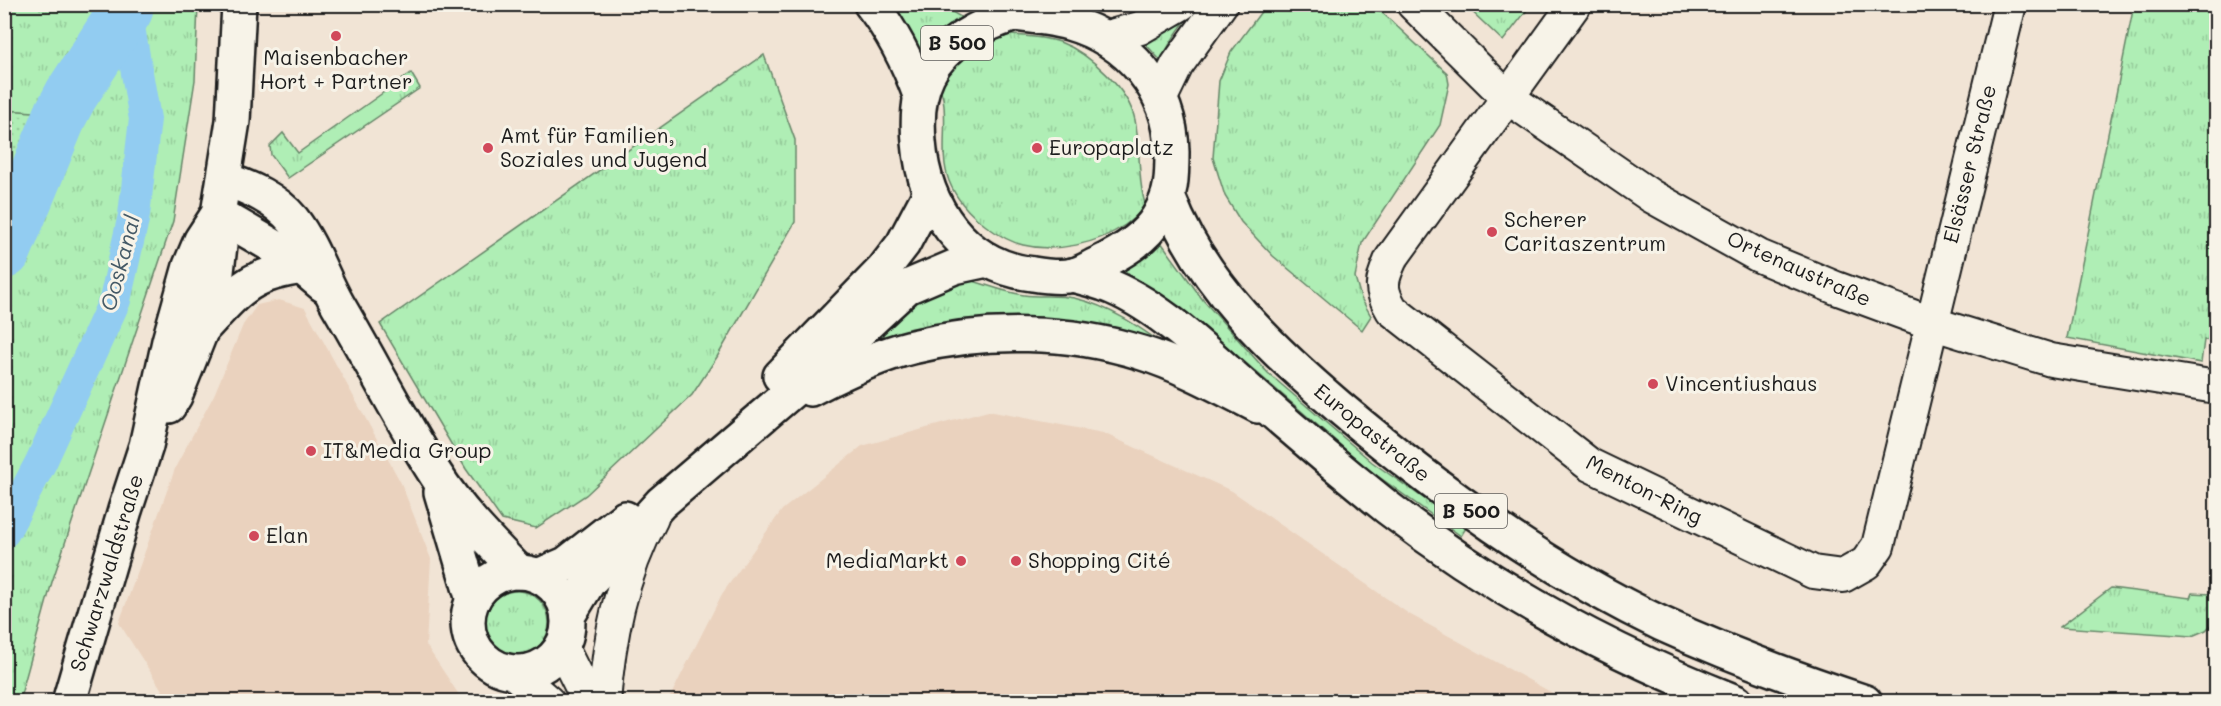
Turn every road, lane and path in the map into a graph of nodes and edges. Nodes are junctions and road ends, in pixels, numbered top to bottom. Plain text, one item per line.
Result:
1 (239, 4) edge
2 (871, 4) edge
3 (981, 4) edge
4 (1181, 4) edge
5 (1221, 4) edge
6 (1413, 4) edge
7 (1575, 4) edge
8 (2010, 4) edge
9 (1015, 14) junction
10 (1104, 38) junction
11 (921, 95) junction
12 (1507, 97) junction
13 (1161, 98) junction
14 (224, 179) junction
15 (930, 193) junction
16 (1169, 199) junction
17 (218, 214) junction
18 (987, 260) junction
19 (304, 267) junction
20 (1073, 275) junction
21 (336, 299) junction
22 (1931, 323) junction
23 (201, 331) junction
24 (2217, 387) edge
25 (769, 410) junction
26 (1279, 417) junction
27 (146, 446) junction
28 (437, 476) junction
29 (661, 503) junction
30 (529, 574) junction
31 (473, 600) junction
32 (568, 616) junction
33 (562, 648) junction
34 (514, 673) junction
35 (69, 702) edge
36 (548, 702) edge
37 (589, 702) edge
38 (604, 702) edge
39 (1736, 702) edge
40 (1865, 702) edge

1 - 14 main road, Schwarzwaldstraße
2 - 11 main road, B 500
3 - 9 main road, B 500
4 - 10 street
5 - 13 street
6 - 12 street, Ortenaustraße
7 - 12 street, Menton-Ring
8 - 22 street, Elsässer Straße
9 - 10 main road, B 500
9 - 11 main road, B 500
10 - 13 main road, B 500
11 - 15 main road, B 500
12 - 22 street, Ortenaustraße
12 - 22 street, Menton-Ring
13 - 16 main road, B 500
14 - 17 main road, Schwarzwaldstraße
14 - 21 main road
15 - 18 main road, B 500
15 - 30 main road
16 - 20 main road, B 500
16 - 40 main road, Europastraße / B 500
17 - 19 main road
17 - 23 main road, Schwarzwaldstraße
17 - 27 main road, Schwarzwaldstraße
18 - 20 main road, B 500
18 - 25 main road
19 - 21 main road
19 - 23 main road
20 - 26 main road, B 500
21 - 28 main road
22 - 24 street, Ortenaustraße
23 - 27 main road, Schwarzwaldstraße
25 - 26 main road
25 - 29 main road
26 - 39 main road, B 500
27 - 35 main road, Schwarzwaldstraße
28 - 30 main road
28 - 31 main road
29 - 32 main road
29 - 38 street
30 - 31 main road
30 - 32 main road
31 - 34 main road
32 - 33 main road
33 - 34 main road
33 - 37 street
34 - 36 street

